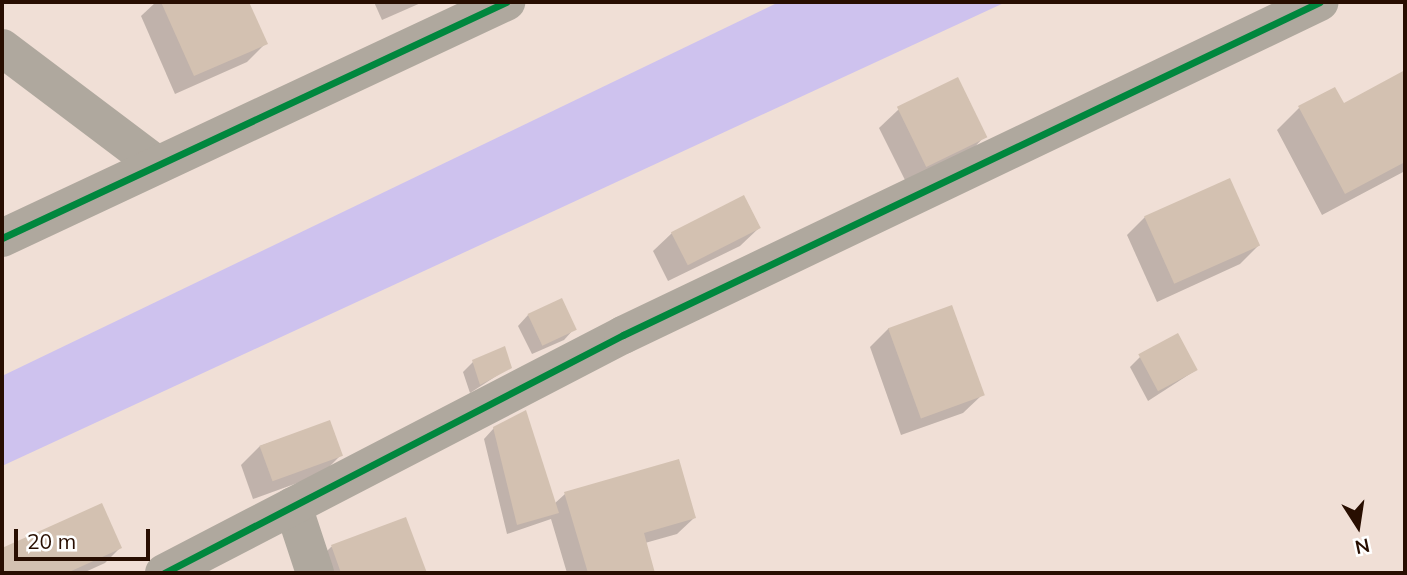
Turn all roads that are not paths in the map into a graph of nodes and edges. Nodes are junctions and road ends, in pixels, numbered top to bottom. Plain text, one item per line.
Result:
1 (506, 2) edge
2 (1320, 2) edge
3 (2, 48) edge
4 (157, 165) junction
5 (2, 238) edge
6 (293, 506) junction
7 (164, 573) edge
8 (315, 573) edge

1 - 4 street
2 - 6 street
3 - 4 street
4 - 5 street
6 - 7 street
6 - 8 street

